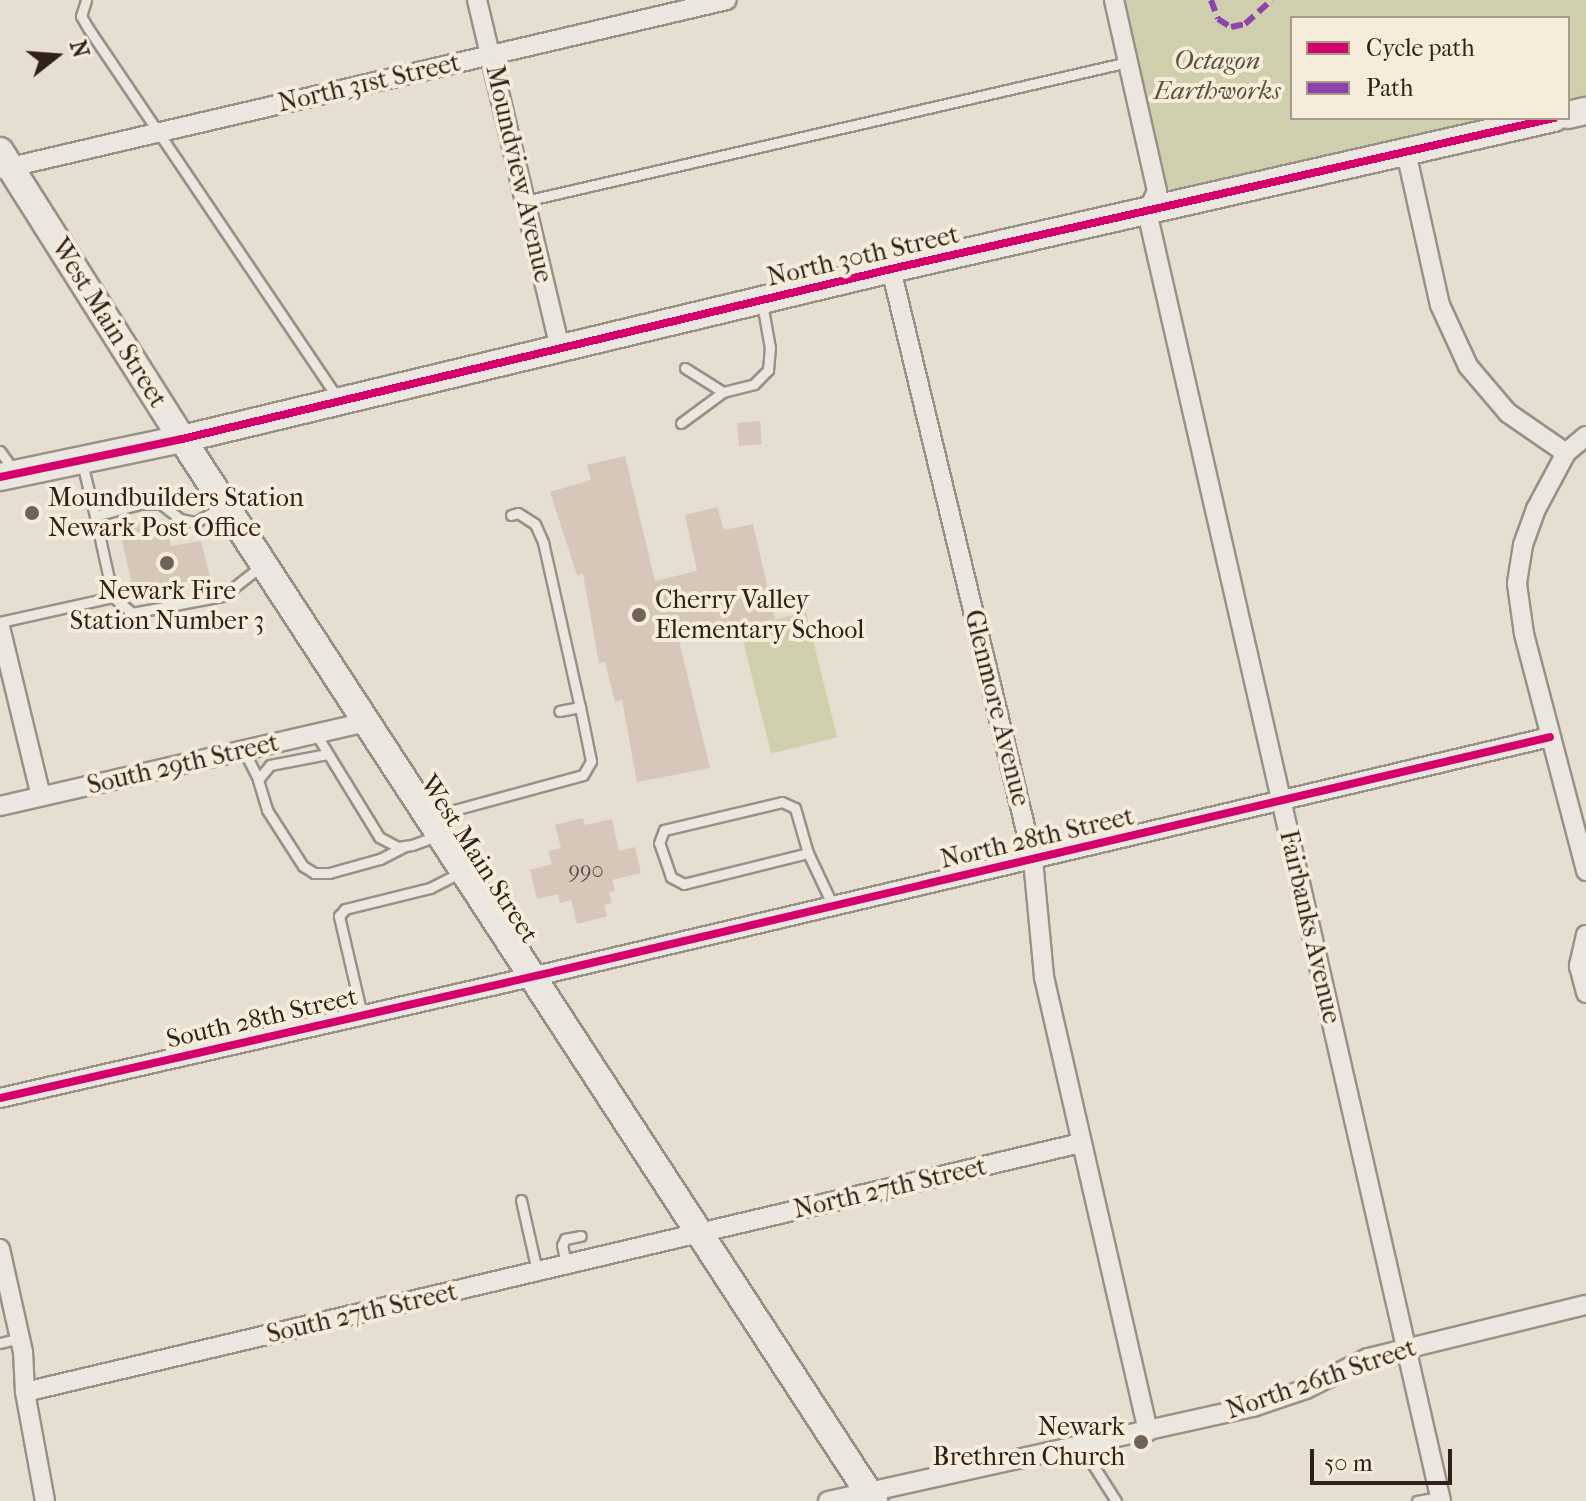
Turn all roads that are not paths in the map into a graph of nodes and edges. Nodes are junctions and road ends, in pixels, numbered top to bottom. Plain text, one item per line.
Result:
1 (86, 0) edge
2 (477, 0) edge
3 (727, 0) edge
4 (1114, 0) edge
5 (490, 55) junction
6 (1128, 62) junction
7 (1545, 120) edge
8 (157, 132) junction
9 (1406, 152) junction
10 (4, 162) edge
11 (525, 201) junction
12 (1147, 212) junction
13 (891, 269) junction
14 (761, 300) junction
15 (560, 348) junction
16 (685, 368) dead end
17 (723, 392) junction
18 (339, 401) junction
19 (681, 423) dead end
20 (1586, 436) edge
21 (182, 439) junction
22 (0, 451) edge
23 (1566, 453) junction
24 (81, 460) junction
25 (8, 475) edge
26 (225, 505) junction
27 (511, 515) dead end
28 (95, 516) junction
29 (264, 564) junction
30 (113, 597) junction
31 (0, 625) edge
32 (6, 682) edge
33 (580, 707) junction
34 (559, 711) dead end
35 (367, 722) junction
36 (316, 734) junction
37 (1550, 737) junction
38 (244, 751) junction
39 (327, 754) junction
40 (258, 778) junction
41 (41, 796) junction
42 (1281, 799) junction
43 (0, 806) edge
44 (434, 826) junction
45 (406, 846) junction
46 (808, 853) junction
47 (1033, 860) junction
48 (464, 871) junction
49 (1586, 871) edge
50 (833, 906) junction
51 (1586, 935) edge
52 (532, 977) junction
53 (1586, 993) edge
54 (362, 1015) junction
55 (0, 1098) edge
56 (1081, 1143) junction
57 (521, 1200) dead end
58 (699, 1233) junction
59 (581, 1236) dead end
60 (0, 1249) edge
61 (566, 1265) junction
62 (537, 1272) junction
63 (5, 1297) edge
64 (1586, 1305) edge
65 (20, 1338) junction
66 (0, 1343) edge
67 (1407, 1347) junction
68 (25, 1392) junction
69 (1148, 1431) junction
70 (1081, 1446) junction
71 (871, 1496) edge
72 (1440, 1499) edge
73 (45, 1501) edge
74 (828, 1501) edge
75 (1116, 1501) edge
76 (1417, 1501) edge

1 - 8 lane
2 - 5 street, Moundview Avenue
3 - 5 street, North 31st Street
4 - 6 street
5 - 8 street, North 31st Street
5 - 11 street, Moundview Avenue
6 - 11 lane
6 - 12 street
7 - 9 street, North 30th Street
8 - 10 street, North 31st Street
8 - 18 lane
9 - 12 street, North 30th Street
9 - 23 street
10 - 21 street, West Main Street
11 - 15 street, Moundview Avenue
12 - 13 street, North 30th Street
12 - 42 street, Fairbanks Avenue
13 - 14 street, North 30th Street
13 - 47 street, Glenmore Avenue
14 - 15 street, North 30th Street
14 - 17 lane
15 - 18 street, North 30th Street
16 - 17 lane
17 - 19 lane
18 - 21 street, North 30th Street
20 - 23 street
21 - 24 street, North 30th Street
21 - 26 street, West Main Street
22 - 25 lane
23 - 37 street
24 - 25 street, North 30th Street
24 - 28 lane
26 - 28 lane
26 - 29 street, West Main Street
27 - 33 lane
28 - 30 lane
29 - 30 lane
29 - 35 street, West Main Street
30 - 31 lane
31 - 32 street
32 - 41 street
33 - 34 lane
33 - 44 lane
35 - 36 street, South 29th Street
35 - 44 street, West Main Street
36 - 38 street, South 29th Street
36 - 39 lane
37 - 42 street, North 28th Street
37 - 49 street
38 - 40 lane
38 - 41 street, South 29th Street
39 - 40 lane
39 - 45 lane
40 - 45 lane
41 - 43 street, South 29th Street
42 - 47 street, North 28th Street
42 - 67 street, Fairbanks Avenue
44 - 45 lane
44 - 48 street, West Main Street
46 - 46 lane
46 - 50 lane
47 - 50 street, North 28th Street
47 - 56 street, Glenmore Avenue
48 - 52 street, West Main Street
48 - 54 lane
50 - 52 street, North 28th Street
51 - 53 street
52 - 54 street, South 28th Street
52 - 58 street, West Main Street
54 - 55 street, South 28th Street
56 - 58 street, North 27th Street
56 - 69 street, Glenmore Avenue
57 - 62 lane
58 - 61 street, South 27th Street
58 - 71 street, West Main Street
59 - 61 lane
60 - 63 street
61 - 62 street, South 27th Street
62 - 68 street, South 27th Street
63 - 65 street
64 - 67 street, North 26th Street
65 - 66 lane
65 - 68 street
67 - 69 street, North 26th Street
67 - 72 street, Fairbanks Avenue
68 - 73 street
69 - 70 street, North 26th Street
70 - 71 street, North 26th Street
70 - 75 lane
71 - 74 street, North 26th Street
72 - 76 lane

